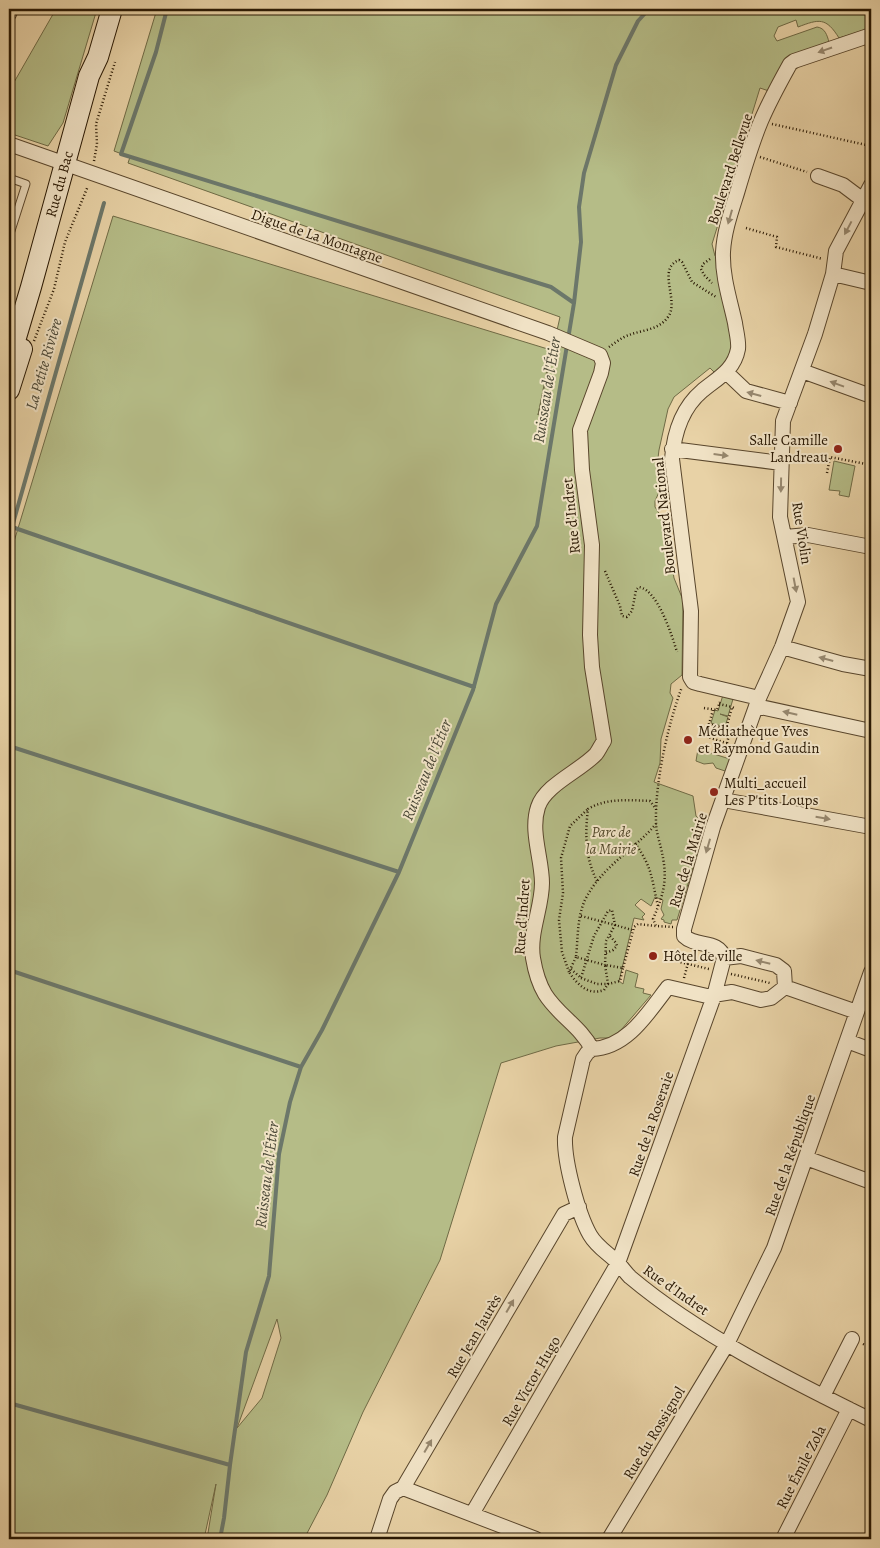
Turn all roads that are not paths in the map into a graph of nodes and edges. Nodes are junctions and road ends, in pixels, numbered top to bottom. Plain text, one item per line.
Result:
1 (11, 9) edge
2 (112, 9) edge
3 (9, 14) edge
4 (871, 35) edge
5 (9, 144) edge
6 (78, 169) junction
7 (818, 176) road end
8 (9, 178) edge
9 (871, 185) edge
10 (863, 200) junction
11 (9, 237) edge
12 (834, 268) junction
13 (871, 283) edge
14 (600, 355) joint
15 (9, 361) edge
16 (802, 371) junction
17 (726, 372) junction
18 (12, 396) edge
19 (871, 396) edge
20 (790, 402) junction
21 (672, 450) junction
22 (781, 463) junction
23 (785, 537) junction
24 (871, 547) edge
25 (782, 647) junction
26 (871, 669) edge
27 (757, 702) junction
28 (871, 731) edge
29 (723, 800) junction
30 (871, 827) edge
31 (724, 958) junction
32 (871, 972) edge
33 (785, 987) junction
34 (714, 996) junction
35 (857, 1012) junction
36 (847, 1041) junction
37 (592, 1049) junction
38 (871, 1050) edge
39 (806, 1158) junction
40 (871, 1182) edge
41 (579, 1207) junction
42 (618, 1264) junction
43 (852, 1339) dead end
44 (726, 1344) junction
45 (823, 1396) junction
46 (849, 1409) junction
47 (871, 1420) edge
48 (403, 1488) junction
49 (472, 1514) junction
50 (377, 1539) edge
51 (536, 1539) edge
52 (609, 1539) edge
53 (783, 1539) edge

1 - 3 street
2 - 6 main road
4 -> 17 street, Boulevard Bellevue
5 - 6 street, Digue de La Montagne
6 - 14 street, Digue de La Montagne
6 - 15 main road, Rue du Bac
6 - 18 main road, Rue du Bac
7 - 10 street
8 - 11 lane
9 - 10 street, Rue Violin
10 -> 12 street, Rue Violin
12 - 13 street
12 - 16 street, Rue Violin
14 - 37 street, Rue d'Indret
19 -> 16 street
16 - 20 street, Rue Violin
20 -> 17 street
17 - 21 street, Boulevard National
20 - 22 street, Rue Violin
21 -> 22 street
21 - 27 street, Boulevard National
22 -> 23 street, Rue Violin
23 - 24 street
23 -> 25 street, Rue Violin
26 -> 25 street
25 - 27 street, Rue Violin
28 -> 27 street
27 - 29 street, Rue Violin
29 -> 30 street
29 -> 31 street, Rue de la Mairie
33 -> 31 street
31 - 34 street, Rue de la Roseraie
32 - 35 street, Rue de la République
33 - 34 street
33 - 35 street
34 - 37 street
34 - 42 street, Rue de la Roseraie
35 - 36 street, Rue de la République
36 - 38 street
36 - 39 street, Rue de la République
37 - 41 street, Rue d'Indret
39 - 40 street
39 - 44 street, Rue de la République
41 - 42 street, Rue d'Indret
48 -> 41 street, Rue Jean Jaurès
42 - 44 street, Rue d'Indret
42 - 49 street, Rue Victor Hugo
43 - 45 street
44 - 45 street, Rue d'Indret
44 - 52 street, Rue du Rossignol
45 - 46 street, Rue d'Indret
46 - 47 street, Rue d'Indret
46 - 53 street, Rue Émile Zola
48 - 49 street
48 - 50 street, Rue Jean Jaurès
49 - 51 street

